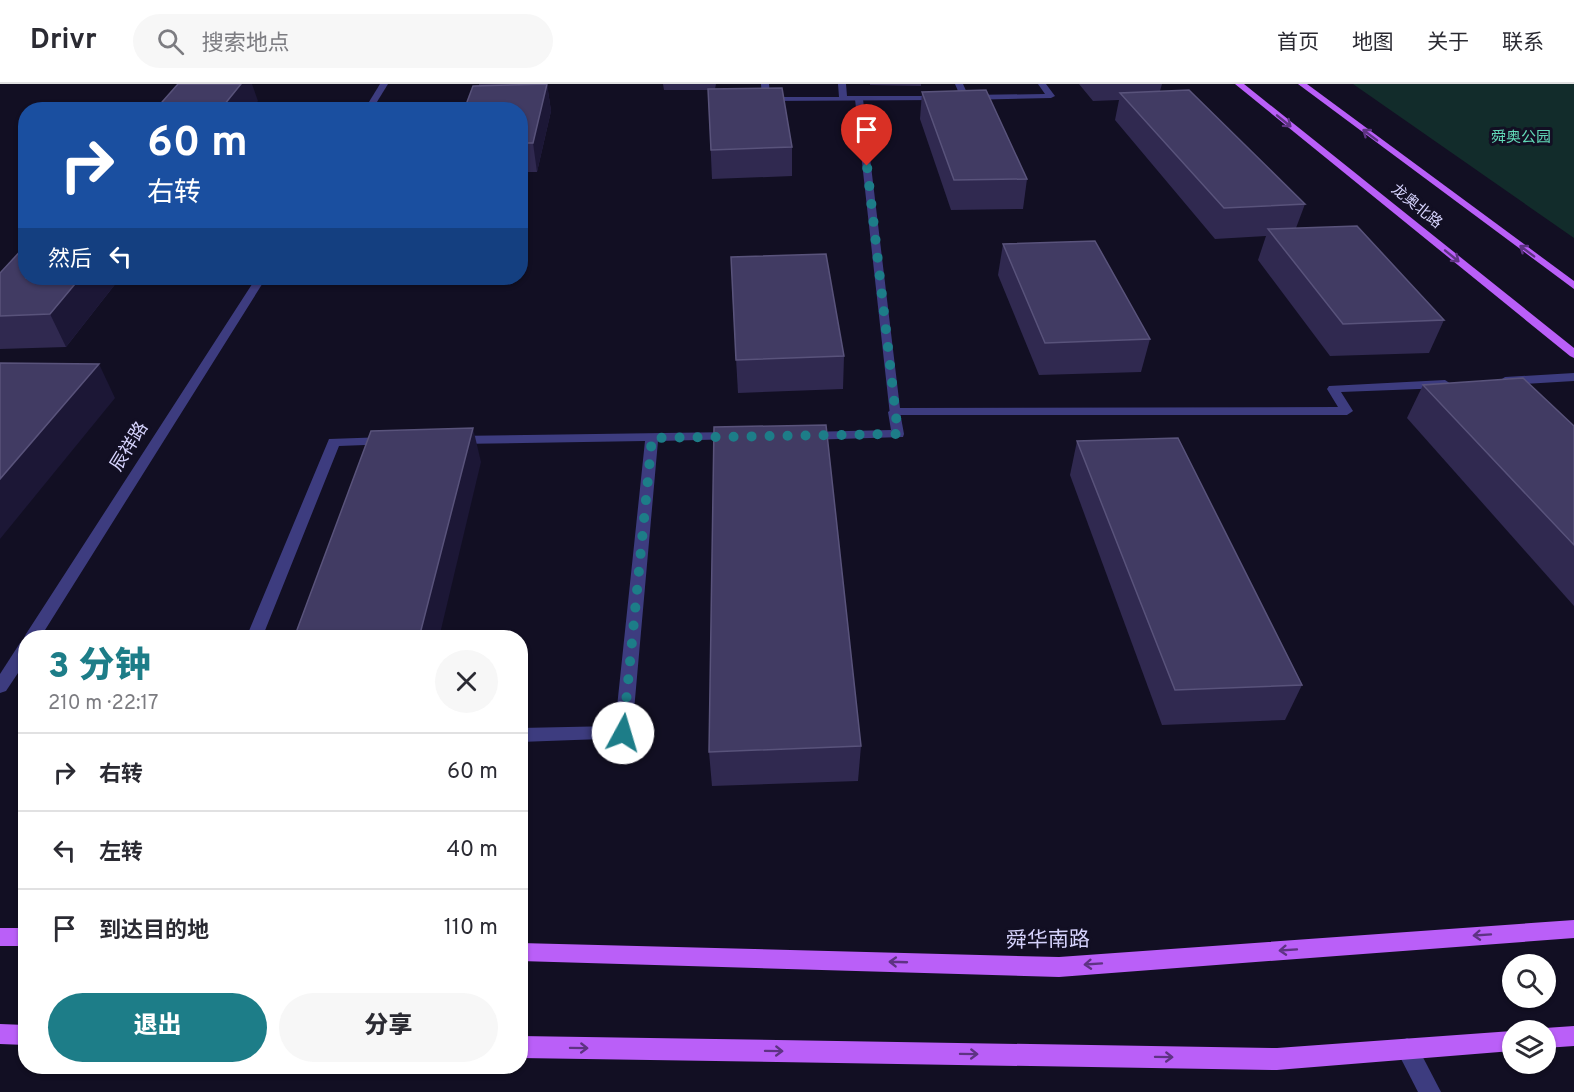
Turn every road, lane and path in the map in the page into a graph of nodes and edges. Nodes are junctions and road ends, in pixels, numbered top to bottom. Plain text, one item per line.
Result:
1 (384, 84) edge
2 (765, 84) edge
3 (842, 84) edge
4 (959, 84) edge
5 (1042, 84) edge
6 (1239, 84) edge
7 (1302, 84) edge
8 (965, 98) junction
9 (843, 99) junction
10 (860, 99) junction
11 (373, 102) edge
12 (257, 285) edge
13 (1574, 286) edge
14 (1574, 354) edge
15 (1574, 377) edge
16 (1494, 381) edge
17 (1459, 383) edge
18 (894, 412) junction
19 (746, 436) edge
20 (792, 436) edge
21 (652, 438) junction
22 (440, 440) edge
23 (405, 441) edge
24 (37, 630) edge
25 (257, 630) edge
26 (18, 659) edge
27 (0, 687) edge
28 (528, 735) edge
29 (1574, 929) edge
30 (0, 936) edge
31 (18, 937) edge
32 (528, 951) edge
33 (0, 1034) edge
34 (18, 1035) edge
35 (1574, 1036) edge
36 (1556, 1037) edge
37 (1502, 1042) edge
38 (528, 1047) edge
39 (1407, 1049) junction
40 (1430, 1092) edge

1 - 11 street
2 - 9 street
3 - 9 street
4 - 8 street
5 - 8 street
6 -> 14 main road, 龙奥北路
13 -> 7 main road, 龙奥北路
8 - 10 street
9 - 10 street
10 - 18 street
12 - 24 street, 辰祥路
15 - 16 street
17 - 18 street
18 - 20 street
19 - 21 street
21 - 22 street
21 - 28 street
23 - 25 street
26 - 27 street
29 -> 32 main road, 舜华南路
30 - 31 main road
33 - 34 main road
35 - 36 main road
37 - 39 main road
38 -> 39 main road
39 - 40 street

